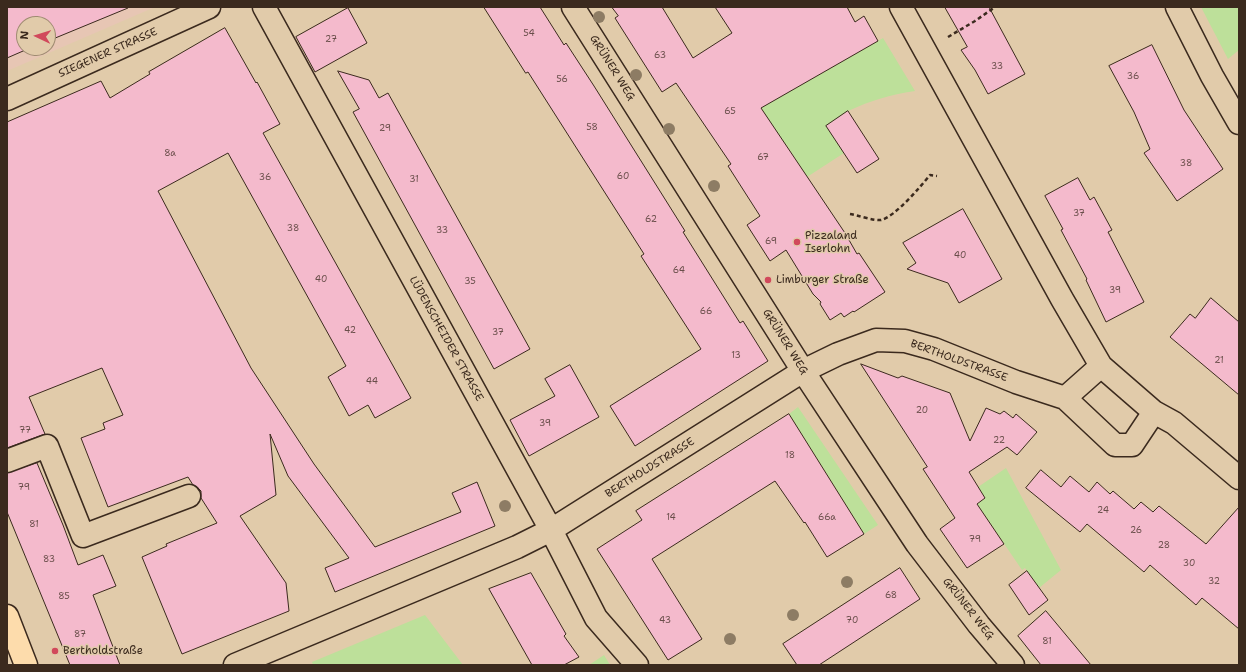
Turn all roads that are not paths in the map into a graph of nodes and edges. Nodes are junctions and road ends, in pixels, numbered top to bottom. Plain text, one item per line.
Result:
1 (209, 7) edge
2 (264, 7) edge
3 (573, 7) edge
4 (901, 7) edge
5 (1177, 7) edge
6 (7, 98) edge
7 (1239, 123) edge
8 (1101, 366) junction
9 (803, 371) junction
10 (1065, 398) junction
11 (1154, 412) junction
12 (7, 461) edge
13 (1239, 478) edge
14 (189, 496) dead end
15 (551, 530) junction
16 (7, 616) edge
17 (26, 665) edge
18 (235, 665) edge
19 (637, 665) edge
20 (1013, 665) edge

1 - 6 street, SIEGENER STRASSE
2 - 15 street, LÜDENSCHEIDER STRASSE
3 - 9 street, GRÜNER WEG
4 - 8 street
5 - 7 street
8 - 10 street
8 - 11 street
9 - 10 street, BERTHOLDSTRASSE
9 - 15 street, BERTHOLDSTRASSE
9 - 20 street, GRÜNER WEG
10 - 11 street, BERTHOLDSTRASSE
11 - 13 street
12 - 14 street
15 - 18 street, BERTHOLDSTRASSE
15 - 19 street, LÜDENSCHEIDER STRASSE
16 - 17 main road

